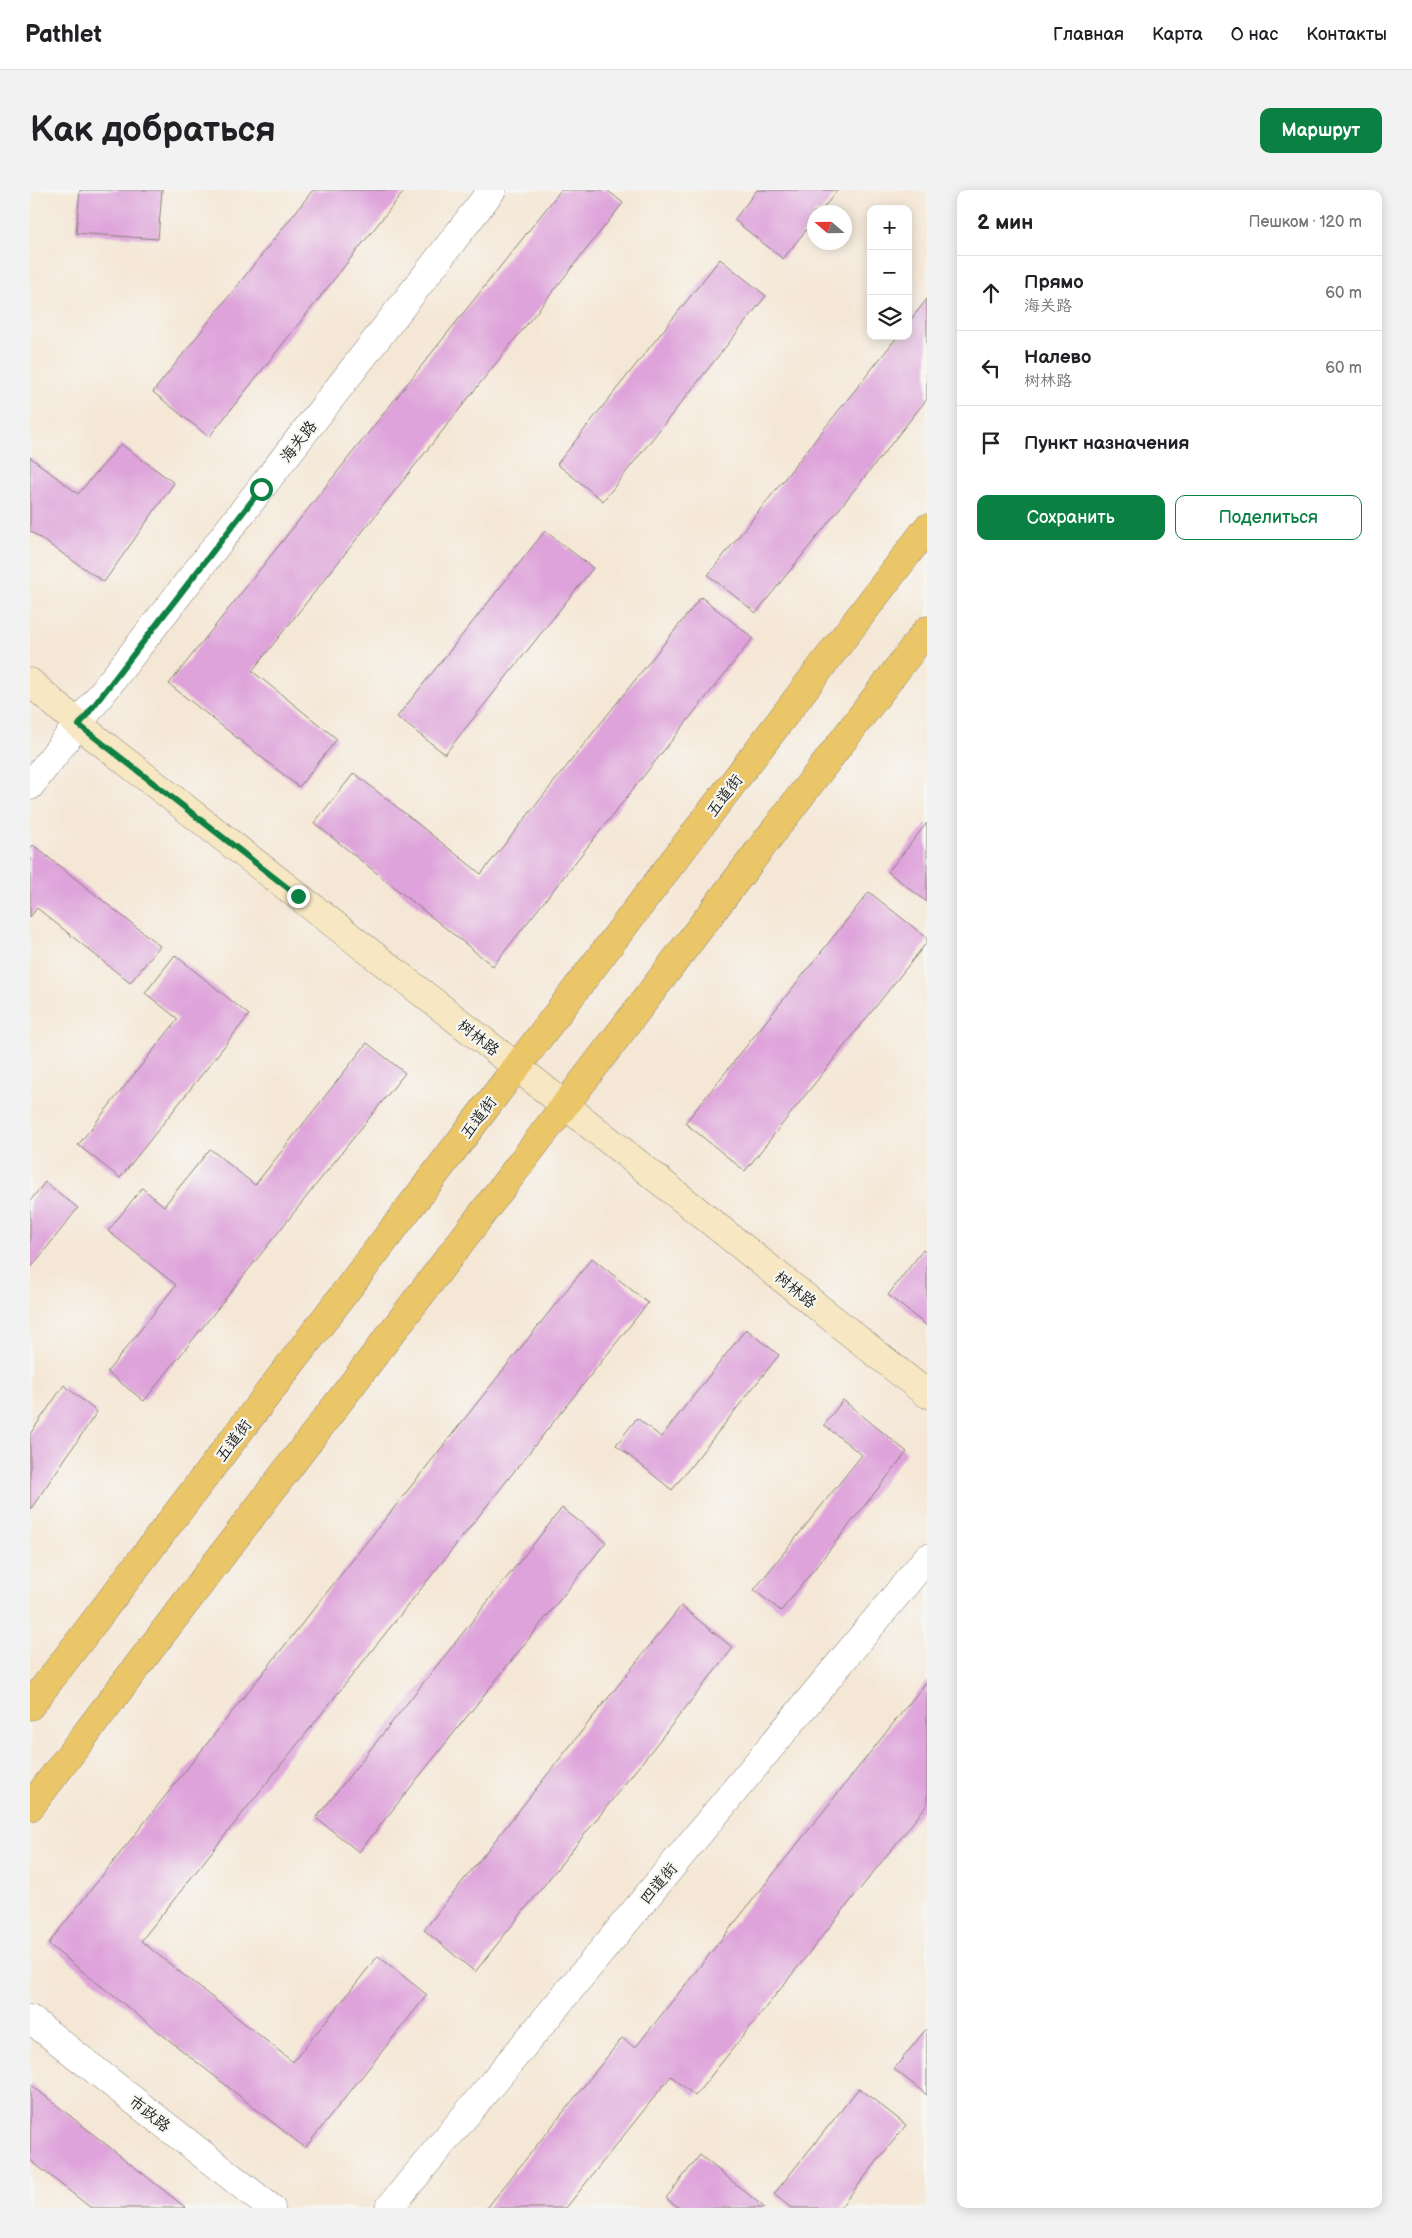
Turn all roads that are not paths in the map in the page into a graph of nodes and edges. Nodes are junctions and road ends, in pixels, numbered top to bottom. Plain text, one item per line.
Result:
1 (492, 190) edge
2 (927, 528) edge
3 (927, 630) edge
4 (30, 682) edge
5 (79, 725) junction
6 (30, 786) edge
7 (517, 1067) junction
8 (566, 1105) junction
9 (927, 1394) edge
10 (927, 1558) edge
11 (30, 1706) edge
12 (30, 1807) edge
13 (30, 2019) edge
14 (271, 2208) edge
15 (389, 2208) edge

1 - 5 street, 海关路
2 - 7 highway, 五道街
3 - 8 highway
4 - 5 main road, 树林路
5 - 6 street, 海关路
5 - 7 main road, 树林路
7 - 8 main road, 树林路
7 - 11 highway, 五道街
8 - 9 main road, 树林路
8 - 12 highway
10 - 15 street, 四道街
13 - 14 street, 市政路

